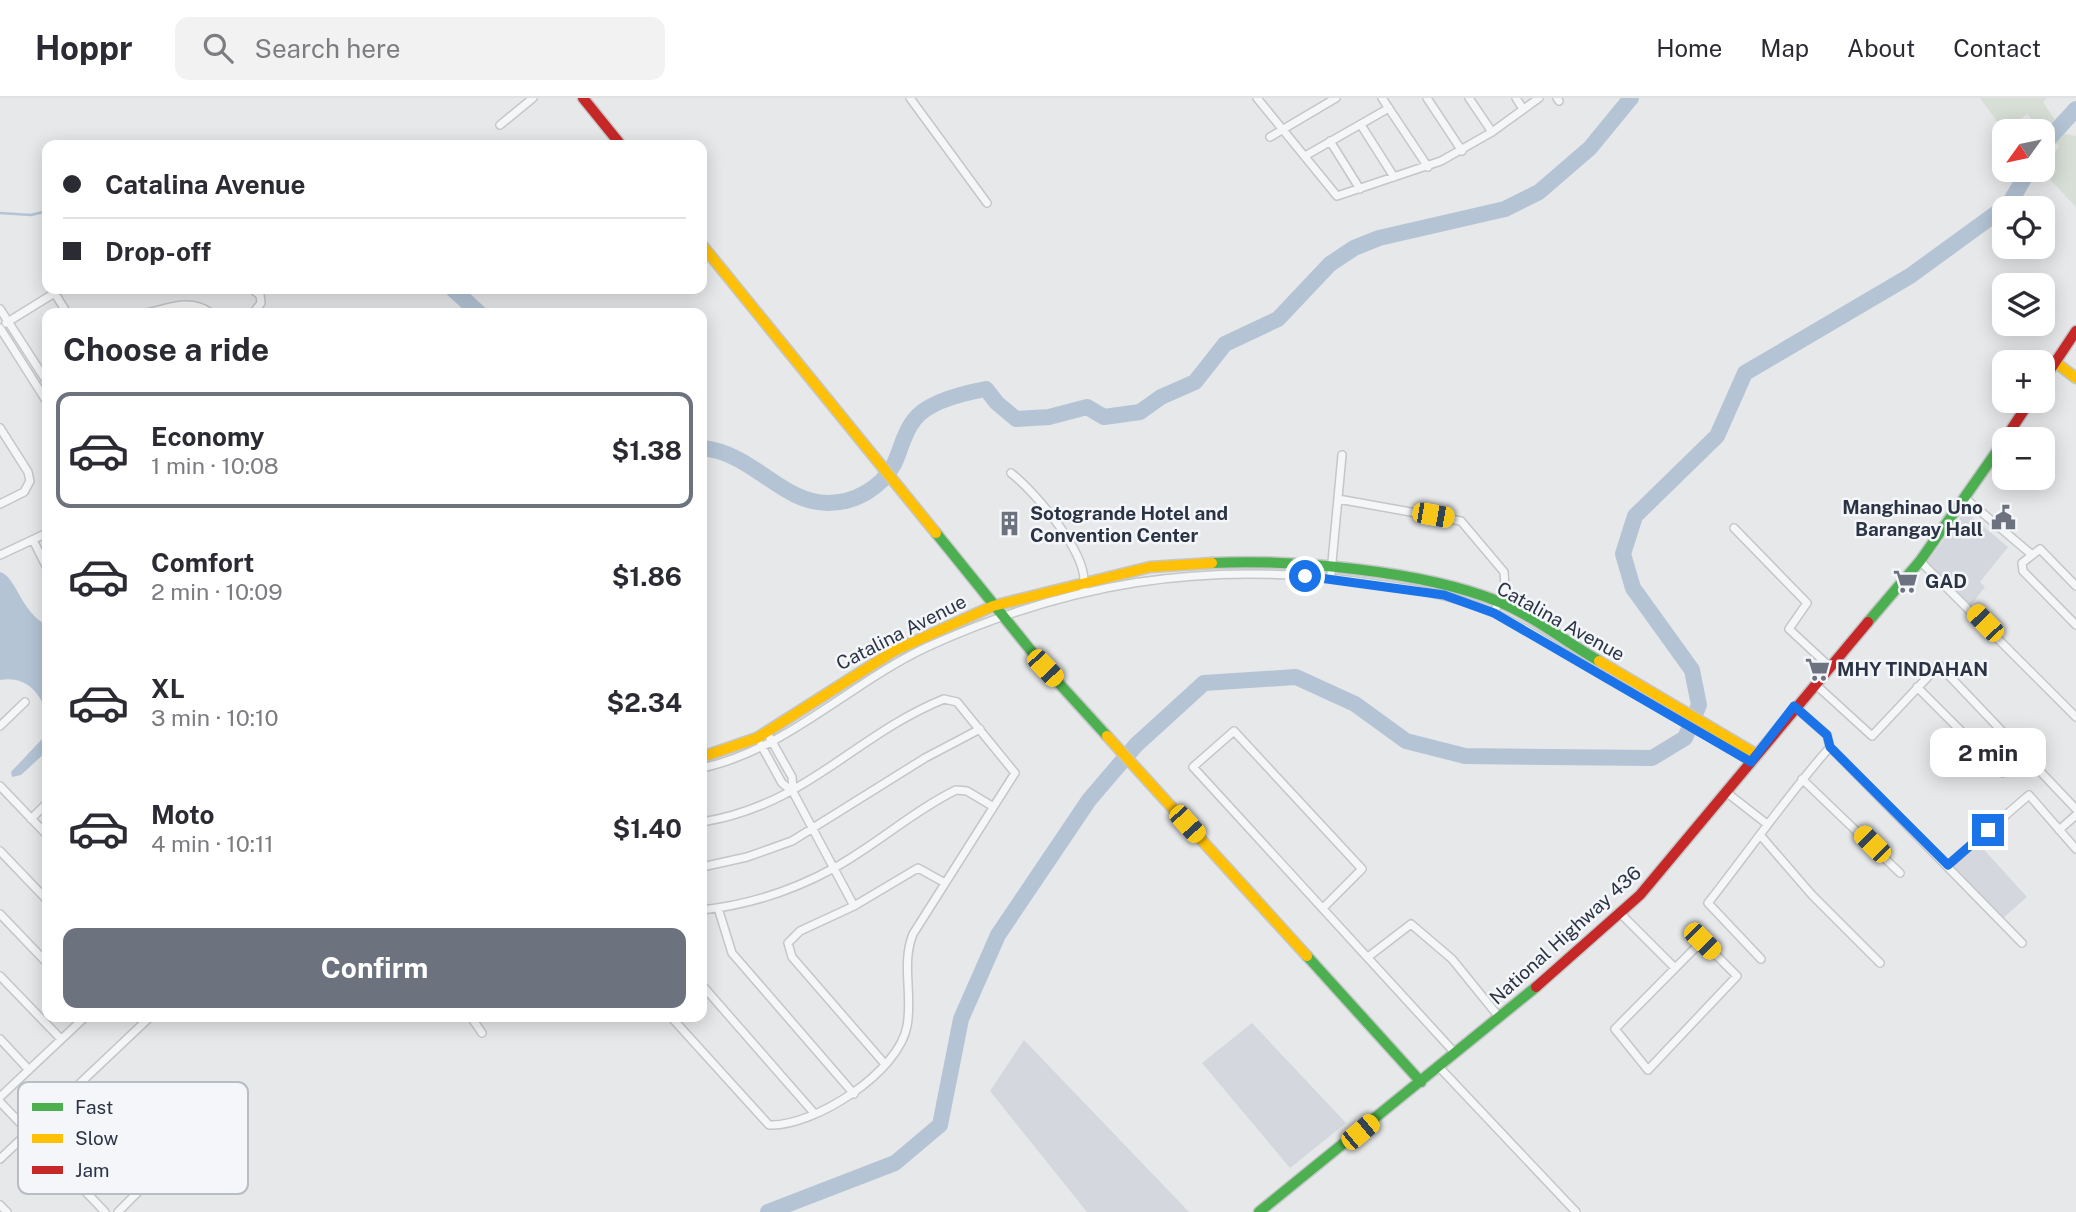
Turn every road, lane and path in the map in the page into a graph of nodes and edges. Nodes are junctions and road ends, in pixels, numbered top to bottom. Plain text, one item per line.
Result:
1 (533, 98) edge
2 (583, 98) edge
3 (910, 98) edge
4 (1336, 98) edge
5 (1382, 98) edge
6 (1427, 98) edge
7 (1469, 98) edge
8 (1516, 98) edge
9 (1539, 98) edge
10 (1258, 99) edge
11 (1388, 108) junction
12 (1523, 109) junction
13 (500, 125) dead end
14 (1361, 125) junction
15 (1282, 130) junction
16 (1492, 132) junction
17 (1270, 137) dead end
18 (617, 140) edge
19 (1330, 141) junction
20 (1462, 151) junction
21 (1305, 156) junction
22 (1428, 167) junction
23 (1394, 177) junction
24 (1360, 189) junction
25 (987, 203) dead end
26 (707, 252) edge
27 (53, 294) edge
28 (167, 308) edge
29 (201, 308) edge
30 (0, 309) edge
31 (8, 321) junction
32 (0, 328) edge
33 (2076, 331) edge
34 (2055, 362) joint
35 (42, 374) edge
36 (2076, 378) edge
37 (42, 394) edge
38 (0, 428) edge
39 (1342, 455) dead end
40 (1992, 459) edge
41 (1011, 473) dead end
42 (1338, 499) junction
43 (1966, 499) junction
44 (0, 505) edge
45 (1734, 528) dead end
46 (42, 536) edge
47 (34, 542) junction
48 (2031, 554) junction
49 (0, 555) edge
50 (42, 558) edge
51 (1920, 561) junction
52 (1331, 572) junction
53 (2076, 586) edge
54 (1083, 587) junction
55 (993, 606) junction
56 (1496, 608) junction
57 (1001, 616) junction
58 (2076, 625) edge
59 (1830, 667) junction
60 (1815, 684) junction
61 (1917, 687) junction
62 (25, 702) dead end
63 (1794, 706) junction
64 (2076, 717) edge
65 (0, 726) edge
66 (980, 729) junction
67 (769, 736) junction
68 (759, 743) junction
69 (1830, 747) junction
70 (707, 756) edge
71 (1753, 758) junction
72 (707, 766) edge
73 (2003, 773) dead end
74 (1802, 779) junction
75 (0, 786) edge
76 (793, 792) junction
77 (1726, 792) junction
78 (992, 806) junction
79 (42, 808) edge
80 (2076, 809) edge
81 (2076, 815) edge
82 (31, 818) junction
83 (707, 821) edge
84 (1767, 824) junction
85 (42, 830) edge
86 (813, 830) junction
87 (2059, 830) junction
88 (1761, 836) junction
89 (2076, 849) edge
90 (0, 851) edge
91 (1948, 865) junction
92 (707, 866) edge
93 (834, 868) junction
94 (1900, 873) dead end
95 (945, 883) junction
96 (42, 895) edge
97 (854, 906) junction
98 (718, 908) junction
99 (1323, 908) junction
100 (707, 909) edge
101 (0, 914) edge
102 (1621, 914) junction
103 (2022, 943) dead end
104 (1368, 957) junction
105 (42, 958) edge
106 (1761, 959) dead end
107 (1880, 963) dead end
108 (1675, 968) junction
109 (0, 975) edge
110 (707, 991) edge
111 (1499, 1017) junction
112 (42, 1019) edge
113 (45, 1022) edge
114 (80, 1022) edge
115 (145, 1022) edge
116 (475, 1022) edge
117 (676, 1022) edge
118 (482, 1032) dead end
119 (0, 1039) edge
120 (61, 1039) junction
121 (1455, 1053) junction
122 (884, 1063) junction
123 (1439, 1067) junction
124 (29, 1070) junction
125 (82, 1082) edge
126 (1421, 1082) junction
127 (854, 1094) junction
128 (0, 1099) edge
129 (814, 1114) junction
130 (18, 1119) edge
131 (18, 1142) edge
132 (0, 1159) edge
133 (88, 1194) edge
134 (136, 1194) edge
135 (0, 1205) edge
136 (7, 1212) edge
137 (105, 1212) edge
138 (118, 1212) edge
139 (1259, 1212) edge
140 (1576, 1212) edge

1 - 13 street
2 - 18 main road
3 - 25 street
4 - 15 street
5 - 11 street
6 - 20 street
7 - 16 street
8 - 12 street
9 - 12 street
10 - 15 street
11 - 14 street
11 - 22 street
12 - 16 street
14 - 19 street
14 - 23 street
15 - 17 street
15 - 21 street
16 - 20 street
19 - 21 street
19 - 24 street
20 - 22 street
21 - 24 street
22 - 23 street
23 - 24 street
26 - 55 main road
27 - 31 street
28 - 29 street
30 - 31 street
31 - 32 street
31 - 35 street
32 - 37 street
33 - 34 main road
34 - 36 main road
38 - 44 street
39 - 42 street
40 - 43 main road, National Highway 436
41 - 54 street
42 - 52 street
42 - 56 street
43 - 48 street
43 - 51 main road, National Highway 436
45 - 59 street
46 - 47 street
47 - 49 street
47 - 50 street
48 - 53 street
48 - 58 street
51 - 59 main road, National Highway 436
51 - 64 street
52 - 54 main road, Catalina Avenue
52 - 56 main road, Catalina Avenue
54 - 55 main road, Catalina Avenue
54 - 57 street, Catalina Avenue
55 - 57 main road
55 - 67 main road, Catalina Avenue
56 - 71 main road, Catalina Avenue
57 - 67 street, Catalina Avenue
57 - 126 main road
59 - 60 main road, National Highway 436
60 - 61 street
60 - 63 main road, National Highway 436
61 - 73 street
61 - 80 street
62 - 65 street
63 - 69 street
63 - 71 main road, National Highway 436
66 - 76 street
66 - 78 street
66 - 86 street
67 - 68 main road, Catalina Avenue
67 - 76 street
68 - 70 main road, Catalina Avenue
68 - 72 street, Catalina Avenue
68 - 76 street
69 - 74 street
69 - 91 street
71 - 77 main road, National Highway 436
74 - 84 street
74 - 94 street
75 - 82 street
76 - 83 street
76 - 86 street
77 - 84 street
77 - 102 main road, National Highway 436
78 - 93 street
78 - 95 street
79 - 82 street
81 - 87 street
82 - 85 street
84 - 88 street
86 - 92 street
86 - 93 street
87 - 89 street
87 - 91 street
88 - 106 street
88 - 107 street
90 - 96 street
91 - 103 street
93 - 97 street
93 - 98 street
95 - 97 street
95 - 122 street
97 - 122 street
98 - 100 street
98 - 127 street
99 - 99 street
99 - 104 street
101 - 105 street
102 - 108 street
102 - 111 main road, National Highway 436
104 - 111 street
104 - 121 street
108 - 108 street
109 - 112 street
110 - 129 street
111 - 121 main road, National Highway 436
113 - 120 street
114 - 120 street
115 - 125 street
116 - 118 street
117 - 129 street
119 - 124 street
120 - 124 street
121 - 123 main road, National Highway 436
122 - 127 street
123 - 126 main road, National Highway 436
123 - 140 street
124 - 128 street
126 - 139 main road, National Highway 436
127 - 129 street
128 - 130 street
131 - 132 street
133 - 137 street
134 - 138 street
135 - 136 street

